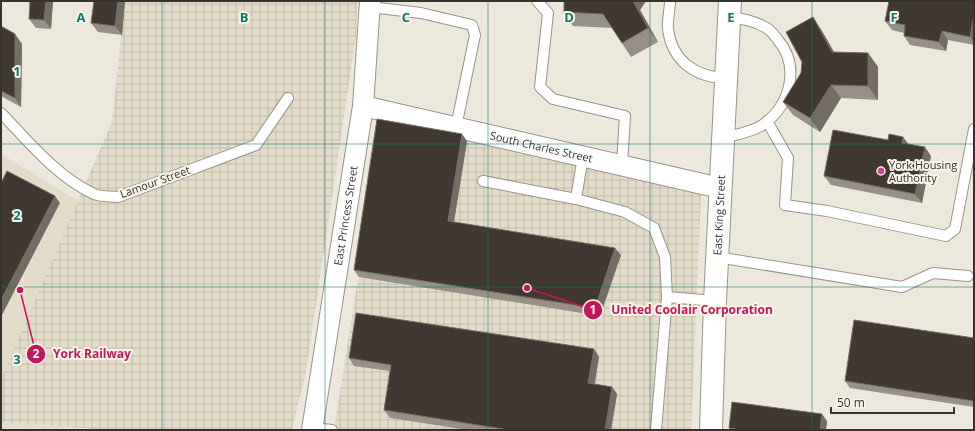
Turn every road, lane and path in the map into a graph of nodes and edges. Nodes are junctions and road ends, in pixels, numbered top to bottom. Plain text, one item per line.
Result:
1 (536, 1) edge
2 (670, 1) edge
3 (370, 4) edge
4 (730, 9) edge
5 (728, 78) junction
6 (288, 98) dead end
7 (363, 106) junction
8 (1, 113) edge
9 (767, 121) junction
10 (456, 127) junction
11 (974, 129) edge
12 (724, 138) junction
13 (583, 156) junction
14 (622, 165) junction
15 (483, 181) dead end
16 (720, 188) junction
17 (576, 199) junction
18 (717, 257) junction
19 (968, 276) dead end
20 (667, 297) junction
21 (715, 301) junction
22 (319, 429) edge
23 (656, 430) edge
24 (711, 430) edge

1 - 14 lane
2 - 5 lane
3 - 7 street, East Princess Street
3 - 10 lane
4 - 5 street, East King Street
4 - 9 lane
5 - 12 street, East King Street
6 - 8 lane, Lamour Street
7 - 10 street, South Charles Street
7 - 22 street, East Princess Street
9 - 11 lane
9 - 12 lane
10 - 13 street, South Charles Street
12 - 16 street, East King Street
13 - 14 street, South Charles Street
13 - 17 lane
14 - 16 street, South Charles Street
15 - 17 lane
16 - 18 street, East King Street
17 - 20 lane
18 - 19 lane
18 - 21 street, East King Street
20 - 21 lane
20 - 23 lane
21 - 24 street, East King Street

